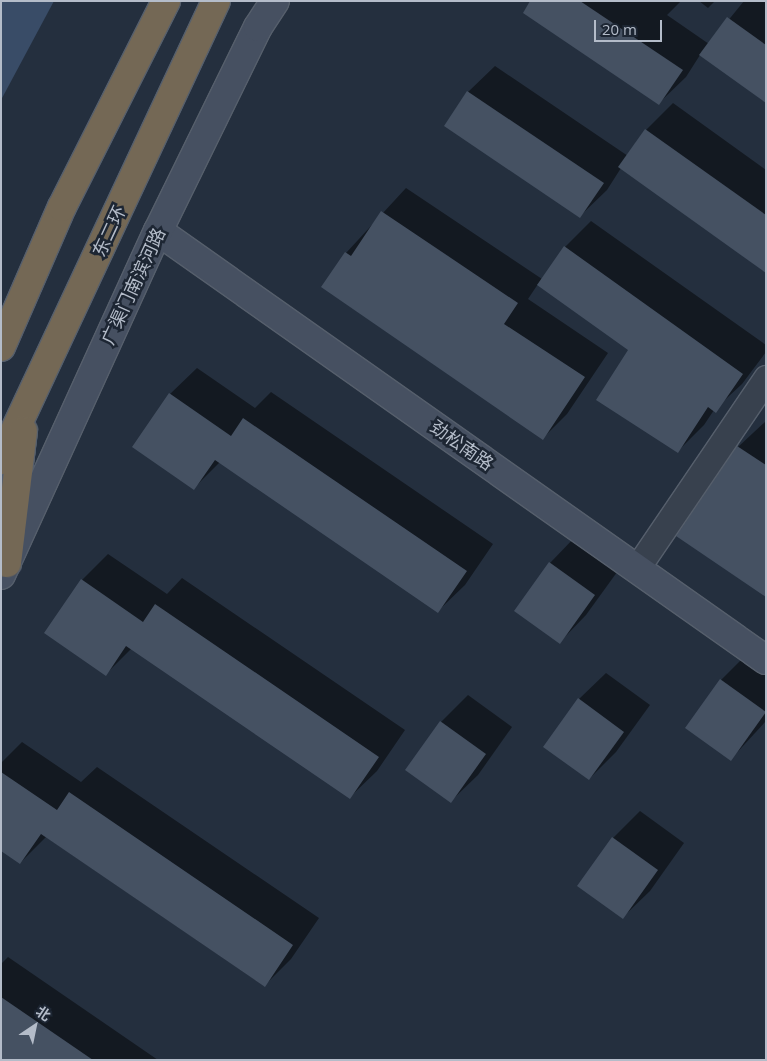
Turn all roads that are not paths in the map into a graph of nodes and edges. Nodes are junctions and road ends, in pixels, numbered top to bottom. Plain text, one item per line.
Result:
1 (166, 1) edge
2 (275, 1) edge
3 (216, 6) edge
4 (158, 231) junction
5 (1, 347) edge
6 (766, 378) edge
7 (26, 408) junction
8 (1, 460) edge
9 (637, 568) junction
10 (4, 569) edge
11 (766, 660) edge

1 - 5 highway
2 - 4 street, 广渠门南滨河路
3 - 7 highway, 东二环
4 - 9 street, 劲松南路
4 - 10 street, 广渠门南滨河路
6 - 9 street
7 - 8 highway, 东二环
7 - 10 highway
9 - 11 street, 劲松南路

